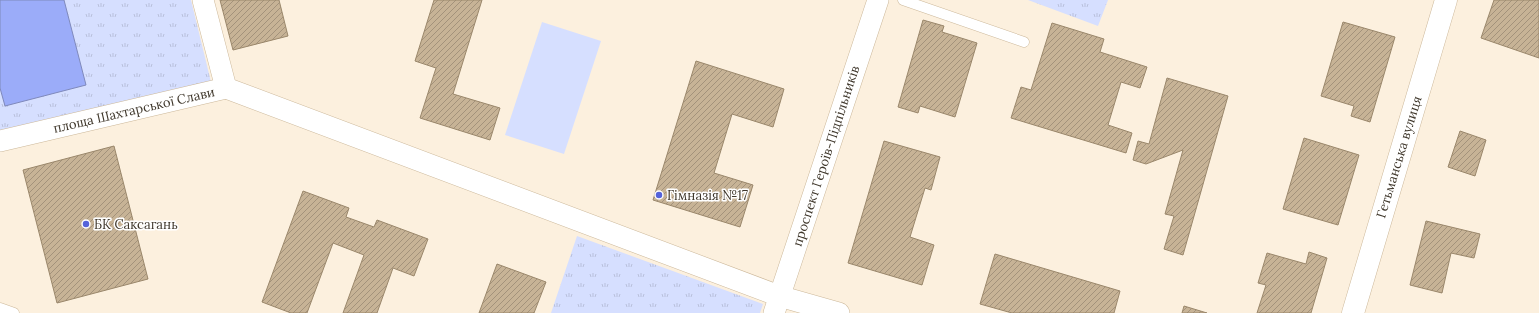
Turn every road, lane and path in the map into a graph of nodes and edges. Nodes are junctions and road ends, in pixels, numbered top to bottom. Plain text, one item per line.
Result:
1 (203, 0) edge
2 (878, 0) edge
3 (903, 0) edge
4 (1446, 0) edge
5 (1024, 42) dead end
6 (226, 88) junction
7 (0, 141) edge
8 (777, 304) edge
9 (0, 308) edge
10 (14, 313) edge
11 (839, 313) edge
12 (1353, 313) edge

1 - 6 street, площа Шахтарської Слави
2 - 8 street, проспект Героїв-Підпільників
3 - 5 lane
4 - 12 street, Гетьманська вулиця
6 - 7 street, площа Шахтарської Слави
6 - 8 street
8 - 11 street
9 - 10 lane

